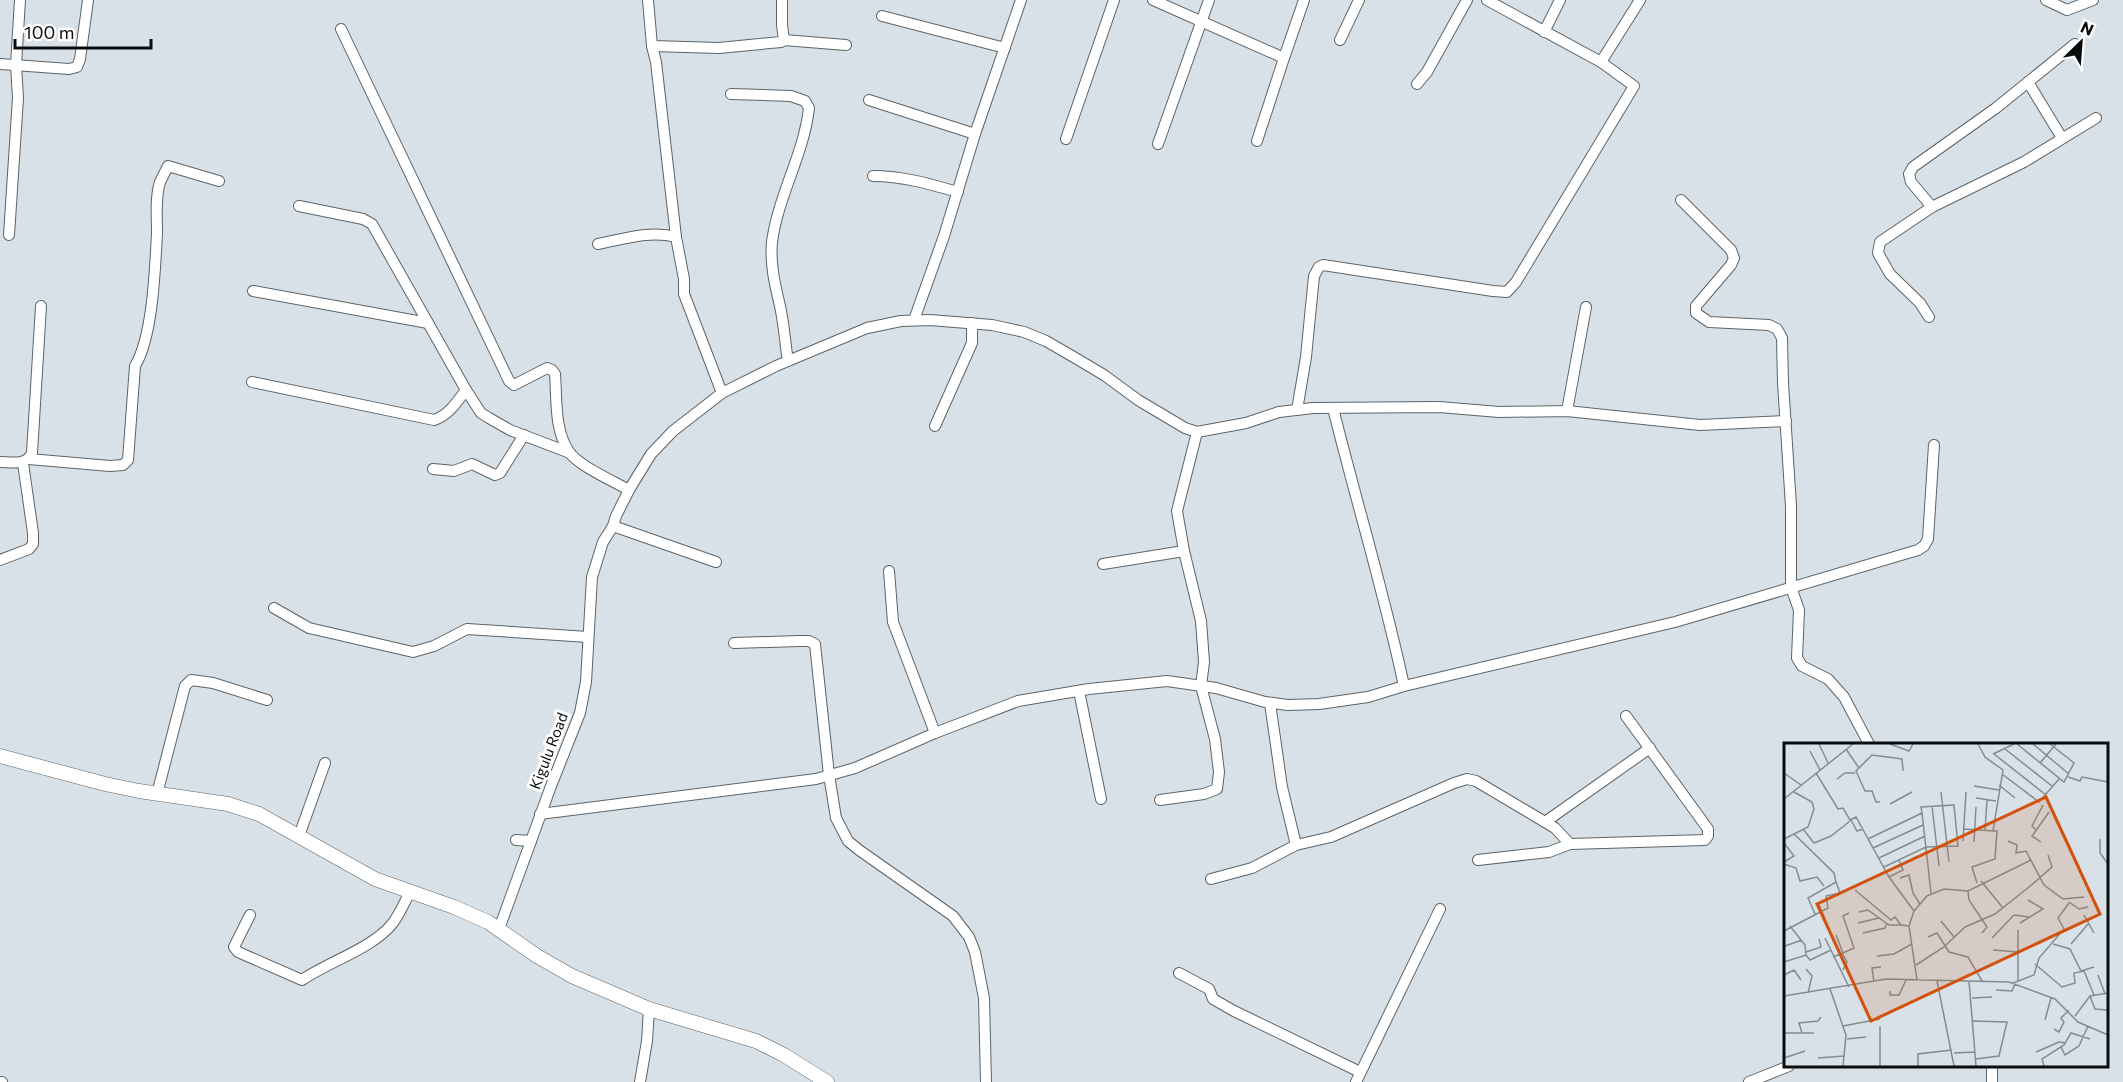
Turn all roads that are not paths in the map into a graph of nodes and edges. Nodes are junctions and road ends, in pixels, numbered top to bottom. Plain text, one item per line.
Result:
1 (20, 0) edge
2 (88, 0) edge
3 (648, 0) edge
4 (782, 0) edge
5 (1021, 0) edge
6 (1114, 0) edge
7 (1153, 0) edge
8 (1209, 0) edge
9 (1304, 0) edge
10 (1359, 0) edge
11 (1467, 0) edge
12 (1487, 0) edge
13 (1560, 0) edge
14 (1640, 0) edge
15 (2046, 0) edge
16 (2093, 0) edge
17 (882, 16) dead end
18 (1202, 21) junction
19 (341, 29) dead end
20 (1544, 32) junction
21 (784, 40) junction
22 (1340, 40) dead end
23 (2075, 44) dead end
24 (846, 45) dead end
25 (652, 46) junction
26 (1005, 48) junction
27 (1284, 58) junction
28 (1601, 62) junction
29 (0, 64) edge
30 (16, 64) junction
31 (2028, 82) junction
32 (1417, 84) dead end
33 (731, 94) dead end
34 (869, 100) dead end
35 (2096, 118) dead end
36 (975, 134) junction
37 (2062, 138) junction
38 (1066, 139) dead end
39 (1257, 141) dead end
40 (1158, 144) dead end
41 (873, 177) dead end
42 (219, 181) dead end
43 (958, 192) junction
44 (1681, 200) dead end
45 (299, 206) dead end
46 (1932, 207) junction
47 (9, 235) dead end
48 (676, 237) junction
49 (598, 244) dead end
50 (252, 291) dead end
51 (41, 306) dead end
52 (1586, 307) dead end
53 (1929, 317) dead end
54 (914, 321) junction
55 (428, 323) junction
56 (972, 323) junction
57 (788, 361) junction
58 (252, 382) dead end
59 (466, 390) junction
60 (722, 393) junction
61 (1333, 408) junction
62 (1297, 410) junction
63 (1567, 411) junction
64 (1786, 421) junction
65 (935, 426) dead end
66 (1197, 432) junction
67 (524, 435) junction
68 (1934, 446) dead end
69 (570, 453) junction
70 (26, 461) junction
71 (0, 462) edge
72 (433, 469) dead end
73 (629, 490) junction
74 (613, 526) junction
75 (1184, 551) junction
76 (0, 560) edge
77 (716, 562) dead end
78 (1103, 564) dead end
79 (889, 571) dead end
80 (1791, 587) junction
81 (274, 608) dead end
82 (588, 637) junction
83 (734, 643) dead end
84 (1201, 686) junction
85 (1404, 686) junction
86 (1079, 691) junction
87 (267, 700) dead end
88 (1270, 703) junction
89 (1626, 716) dead end
90 (935, 733) junction
91 (1868, 743) edge
92 (1650, 748) junction
93 (0, 756) edge
94 (325, 763) dead end
95 (829, 775) junction
96 (157, 794) junction
97 (1101, 799) dead end
98 (1160, 800) dead end
99 (540, 814) junction
100 (1545, 822) junction
101 (299, 836) junction
102 (516, 840) dead end
103 (531, 841) junction
104 (1570, 844) junction
105 (1296, 845) junction
106 (1478, 860) dead end
107 (1211, 879) dead end
108 (410, 892) junction
109 (1440, 909) dead end
110 (250, 915) dead end
111 (499, 929) junction
112 (1179, 973) dead end
113 (649, 1008) junction
114 (1784, 1067) edge
115 (810, 1077) edge
116 (1358, 1077) edge
117 (640, 1082) edge
118 (827, 1082) edge
119 (986, 1082) edge
120 (1749, 1082) edge

1 - 30 street
2 - 30 street
3 - 25 street
4 - 21 street
5 - 26 street
6 - 38 street
7 - 18 street
8 - 18 street
9 - 27 street
10 - 22 street
11 - 32 street
12 - 20 street
13 - 20 street
14 - 28 street
15 - 16 street
17 - 26 street
18 - 27 street
18 - 40 street
19 - 69 street
20 - 28 street
21 - 24 street
21 - 25 street
23 - 31 street
25 - 48 street
26 - 36 street
27 - 39 street
28 - 62 street
29 - 30 street
30 - 47 street
31 - 37 street
31 - 46 street
33 - 57 street
34 - 36 street
35 - 37 street
36 - 43 street
37 - 46 street
41 - 43 street
42 - 70 street
43 - 54 street
44 - 64 street
45 - 55 street
46 - 53 street
48 - 49 street
48 - 60 street
50 - 55 street
51 - 70 street
52 - 63 street
54 - 56 street, Kigulu Road
54 - 57 street, Kigulu Road
55 - 59 street
56 - 65 street
56 - 66 street, Kigulu Road
57 - 60 street, Kigulu Road
58 - 59 street
59 - 67 street
60 - 73 street, Kigulu Road
61 - 62 street
61 - 63 street
61 - 85 street
62 - 66 street
63 - 64 street
64 - 80 street
66 - 75 street
67 - 69 street
67 - 72 street
68 - 80 street
69 - 73 street
70 - 71 street
70 - 76 street
73 - 74 street, Kigulu Road
74 - 77 street
74 - 82 street, Kigulu Road
75 - 78 street
75 - 84 street
79 - 90 street
80 - 85 street
80 - 91 street
81 - 82 street
82 - 99 street, Kigulu Road
83 - 95 street
84 - 86 street
84 - 88 street
84 - 98 street
85 - 88 street
86 - 90 street
86 - 97 street
87 - 96 street
88 - 105 street
89 - 92 street
90 - 95 street
92 - 100 street
92 - 104 street
93 - 96 street
94 - 101 street
95 - 99 street
95 - 119 street
96 - 101 street
99 - 103 street, Kigulu Road
100 - 104 street
100 - 105 street
101 - 108 street
102 - 103 street
103 - 111 street, Kigulu Road
104 - 106 street
105 - 107 street
108 - 110 street
108 - 111 street
109 - 116 street
111 - 113 street
112 - 116 street
113 - 115 street
113 - 117 street
114 - 120 street
115 - 118 street

